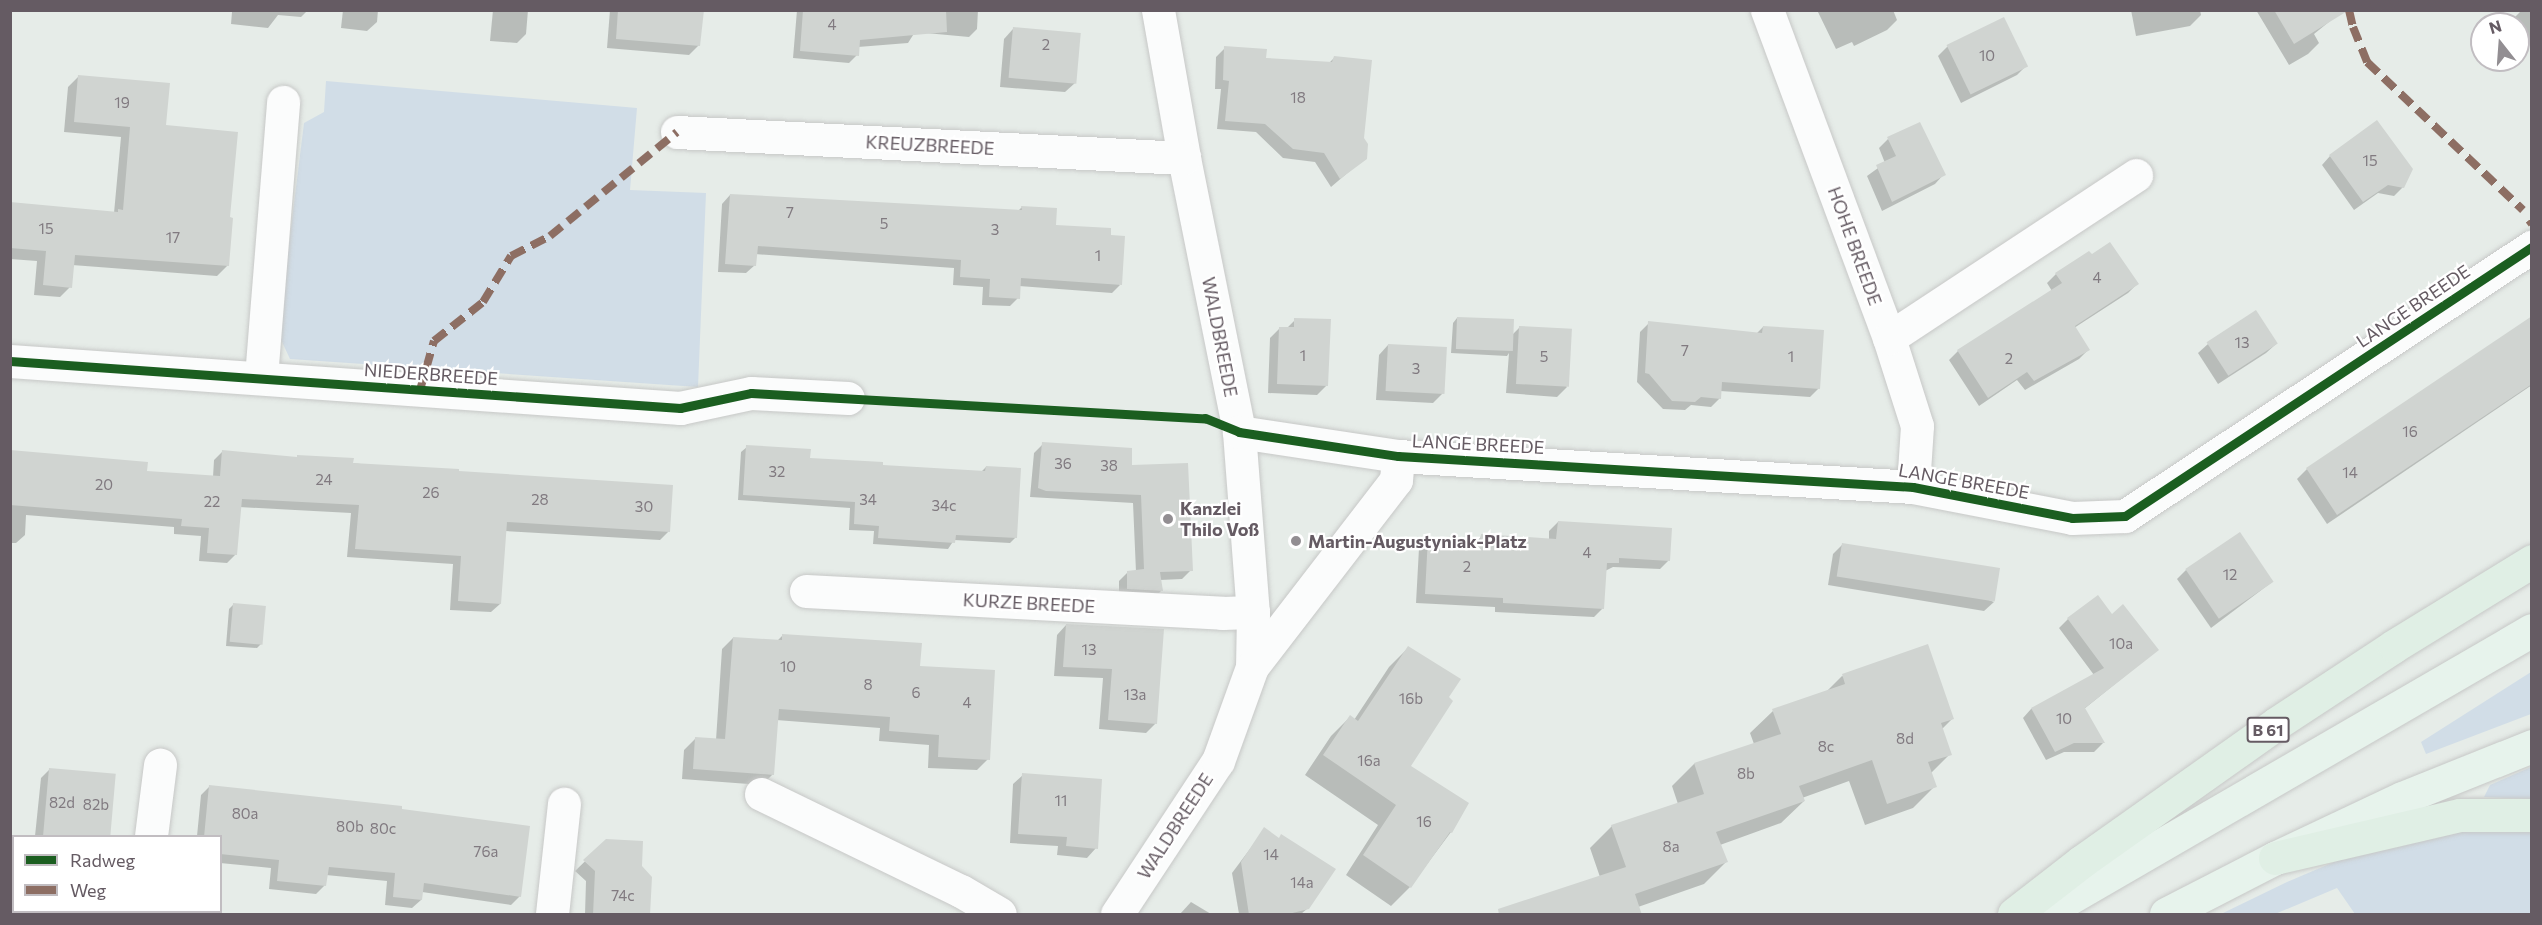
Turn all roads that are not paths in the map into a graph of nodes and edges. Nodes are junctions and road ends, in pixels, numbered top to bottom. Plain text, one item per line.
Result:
1 (1158, 10) edge
2 (1767, 10) edge
3 (283, 102) dead end
4 (677, 132) dead end
5 (1184, 159) junction
6 (2136, 175) dead end
7 (2532, 247) edge
8 (1889, 338) junction
9 (10, 361) edge
10 (261, 377) junction
11 (848, 398) dead end
12 (1239, 432) junction
13 (1398, 456) junction
14 (1913, 487) junction
15 (2532, 561) edge
16 (806, 591) dead end
17 (1253, 612) junction
18 (2532, 630) edge
19 (1252, 667) junction
20 (2532, 746) edge
21 (160, 765) dead end
22 (761, 794) dead end
23 (564, 804) dead end
24 (2532, 815) edge
25 (151, 835) edge
26 (2275, 858) junction
27 (552, 915) edge
28 (1000, 915) edge
29 (1117, 915) edge
30 (2014, 915) edge
31 (2042, 915) edge
32 (2166, 915) edge

1 - 5 street, WALDBREEDE
2 - 8 street, HOHE BREEDE
3 - 10 street
4 - 5 street, KREUZBREEDE
5 - 12 street, WALDBREEDE
6 - 8 street
7 - 14 street, LANGE BREEDE
8 - 14 street, HOHE BREEDE
9 - 10 street, NIEDERBREEDE
10 - 11 street, NIEDERBREEDE
12 - 13 street, LANGE BREEDE
12 - 17 street, WALDBREEDE
13 - 14 street, LANGE BREEDE
13 - 19 street, WALDBREEDE
15 - 30 highway, B 61
16 - 17 street, KURZE BREEDE
17 - 19 street, WALDBREEDE
18 - 31 main road
19 - 29 street, WALDBREEDE
20 - 26 main road
21 - 25 street
22 - 28 street
23 - 27 street
24 - 26 highway
26 - 32 main road

